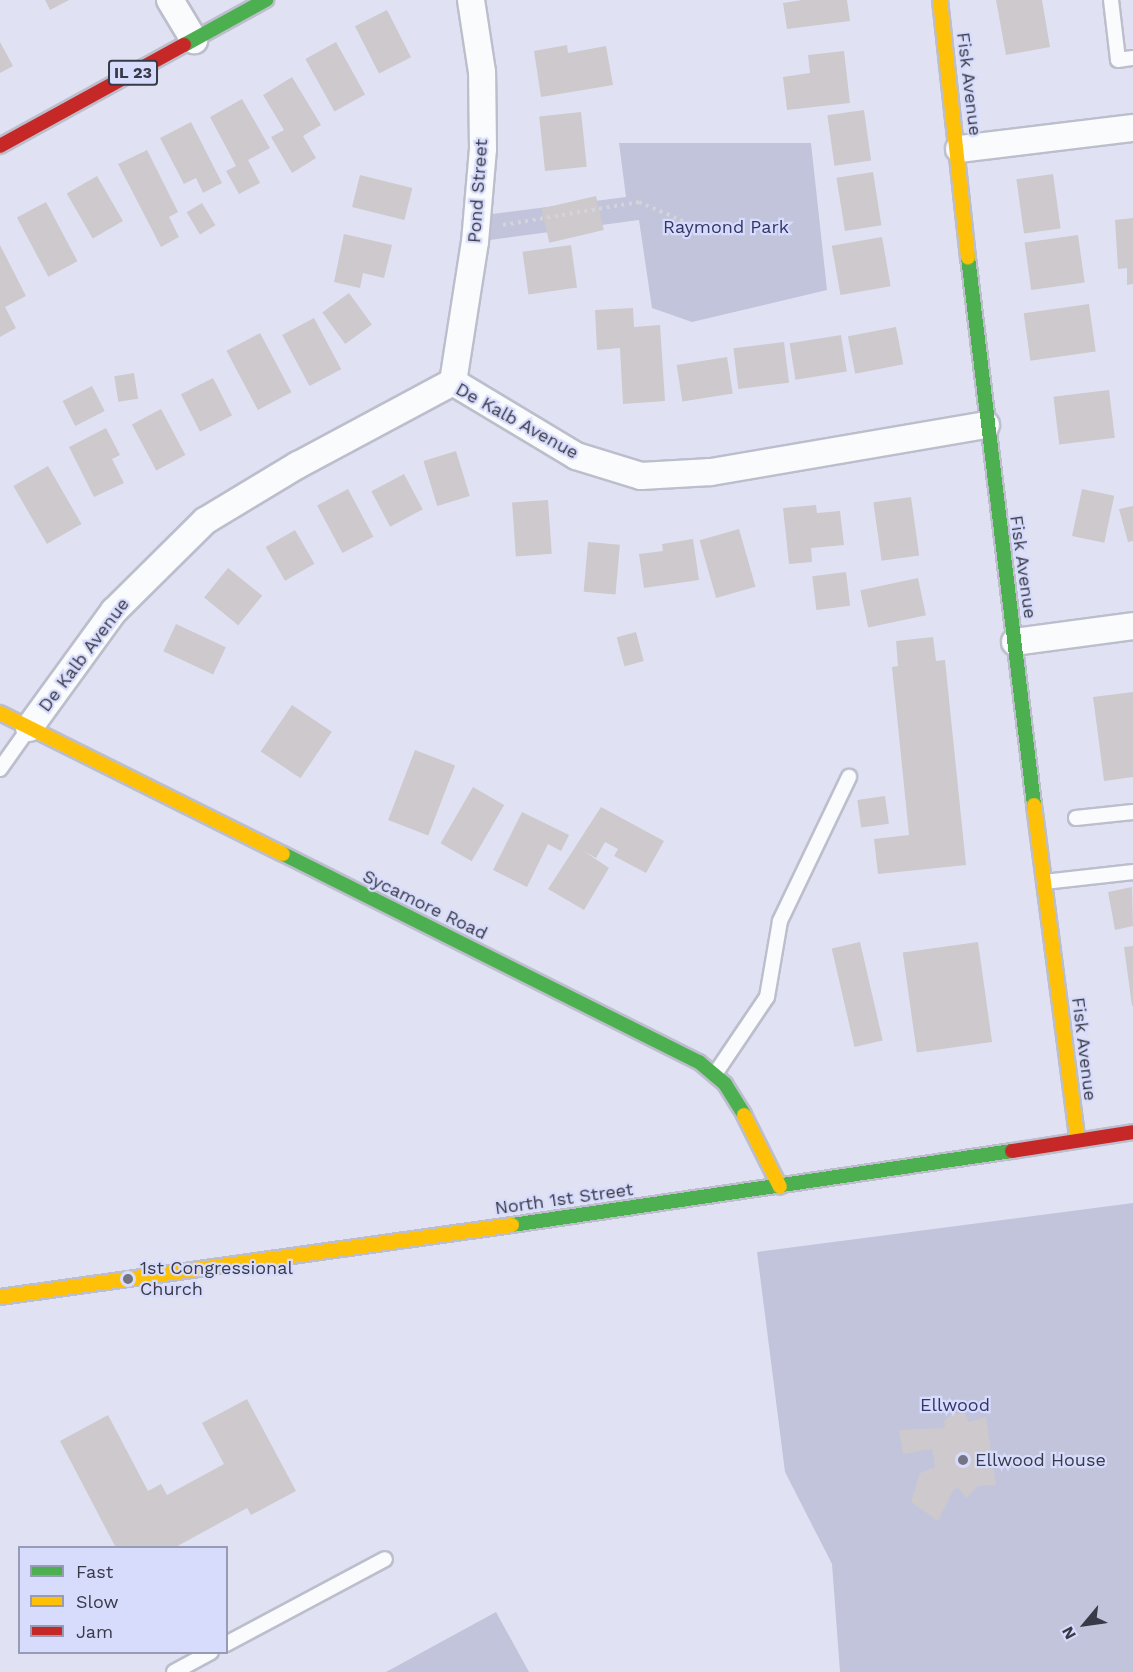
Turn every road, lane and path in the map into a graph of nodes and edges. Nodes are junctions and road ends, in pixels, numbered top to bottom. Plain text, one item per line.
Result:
1 (170, 0) edge
2 (266, 0) edge
3 (471, 0) edge
4 (940, 0) edge
5 (1111, 0) edge
6 (194, 40) junction
7 (1133, 58) edge
8 (1133, 128) edge
9 (0, 146) edge
10 (959, 149) junction
11 (692, 225) dead end
12 (476, 229) junction
13 (453, 382) junction
14 (986, 425) junction
15 (1133, 626) edge
16 (1015, 642) junction
17 (0, 712) edge
18 (29, 728) junction
19 (0, 769) edge
20 (849, 777) dead end
21 (1133, 812) edge
22 (1076, 818) dead end
23 (1133, 872) edge
24 (1044, 882) junction
25 (715, 1074) junction
26 (1133, 1131) edge
27 (1077, 1138) junction
28 (780, 1187) junction
29 (0, 1297) edge
30 (385, 1560) dead end
31 (228, 1643) edge
32 (209, 1654) edge
33 (174, 1672) edge

1 - 6 street
2 - 6 street, IL 23
3 - 12 street, Pond Street
4 - 10 street, Fisk Avenue
5 - 7 lane
6 - 9 street, IL 23
8 - 10 street
10 - 14 street, Fisk Avenue
11 - 12 path
12 - 13 street, Pond Street
13 - 14 street, De Kalb Avenue
13 - 18 street, De Kalb Avenue
14 - 16 street, Fisk Avenue
15 - 16 street
16 - 24 street, Fisk Avenue
17 - 18 street, Sycamore Road
18 - 19 lane
18 - 25 street, Sycamore Road
20 - 25 lane
21 - 22 lane
23 - 24 lane
24 - 27 street, Fisk Avenue
25 - 28 street, Sycamore Road
26 - 27 street, North 1st Street
27 - 28 street, North 1st Street
28 - 29 street, North 1st Street
30 - 31 lane
32 - 33 lane

